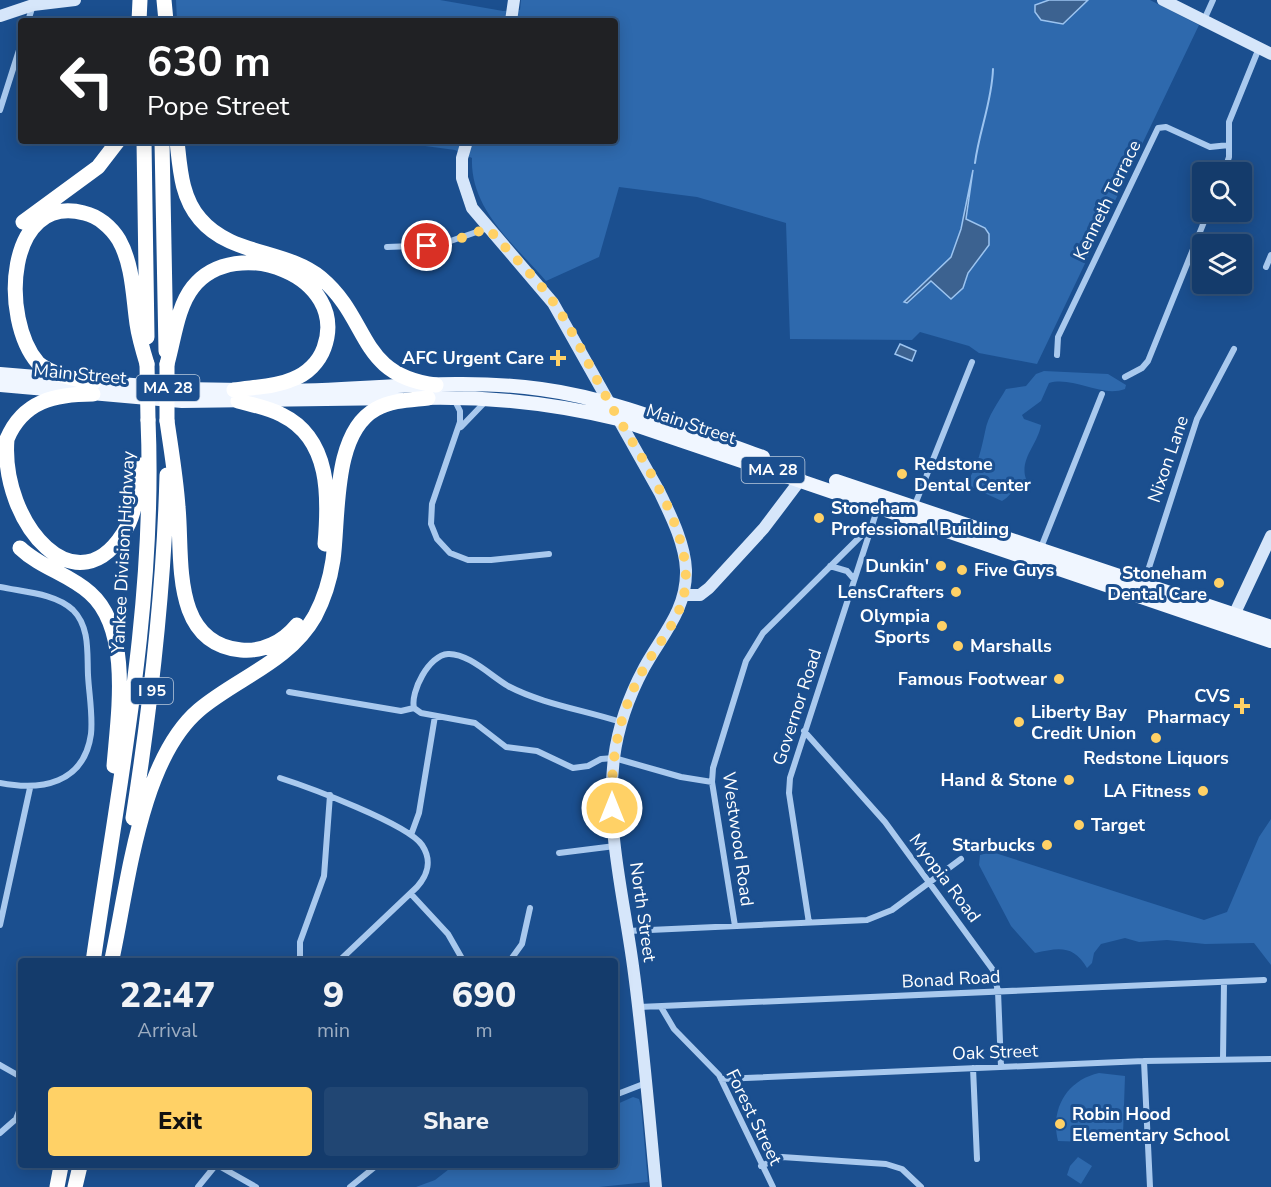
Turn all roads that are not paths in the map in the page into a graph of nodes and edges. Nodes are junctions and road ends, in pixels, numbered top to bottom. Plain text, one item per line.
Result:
1 (75, 0) edge
2 (141, 0) edge
3 (162, 0) edge
4 (514, 0) edge
5 (1163, 0) edge
6 (1213, 0) edge
7 (33, 5) junction
8 (0, 16) edge
9 (29, 18) edge
10 (141, 18) edge
11 (161, 18) edge
12 (165, 18) edge
13 (511, 18) edge
14 (1204, 20) junction
15 (1259, 48) junction
16 (18, 53) edge
17 (1271, 54) edge
18 (0, 110) edge
19 (116, 144) edge
20 (144, 144) edge
21 (162, 144) edge
22 (178, 144) edge
23 (466, 144) edge
24 (1229, 145) junction
25 (1228, 162) edge
26 (1204, 222) edge
27 (488, 228) junction
28 (11, 237) dead end
29 (387, 247) dead end
30 (1271, 255) edge
31 (1266, 267) dead end
32 (1234, 349) dead end
33 (1057, 356) dead end
34 (972, 362) dead end
35 (147, 364) junction
36 (166, 364) junction
37 (0, 374) edge
38 (1125, 377) dead end
39 (0, 384) edge
40 (93, 388) junction
41 (432, 392) junction
42 (1102, 394) dead end
43 (236, 396) junction
44 (453, 397) junction
45 (489, 399) junction
46 (610, 405) junction
47 (618, 419) junction
48 (148, 420) junction
49 (167, 421) junction
50 (459, 430) junction
51 (657, 432) junction
52 (637, 452) junction
53 (801, 479) junction
54 (879, 506) junction
55 (914, 507) junction
56 (873, 524) junction
57 (10, 535) dead end
58 (1271, 536) edge
59 (1040, 550) junction
60 (549, 554) dead end
61 (830, 566) junction
62 (854, 579) junction
63 (1144, 584) junction
64 (0, 586) edge
65 (684, 595) junction
66 (1234, 615) junction
67 (1271, 627) edge
68 (1271, 641) edge
69 (289, 692) dead end
70 (414, 708) junction
71 (435, 716) junction
72 (621, 722) junction
73 (804, 731) junction
74 (614, 758) junction
75 (280, 778) dead end
76 (712, 782) junction
77 (0, 783) edge
78 (30, 788) junction
79 (330, 795) junction
80 (411, 835) junction
81 (616, 846) junction
82 (559, 853) dead end
83 (961, 859) dead end
84 (929, 882) junction
85 (104, 892) junction
86 (411, 894) junction
87 (530, 908) dead end
88 (809, 923) junction
89 (0, 925) edge
90 (735, 926) junction
91 (628, 931) junction
92 (94, 958) edge
93 (112, 958) edge
94 (112, 958) edge
95 (300, 958) edge
96 (342, 958) edge
97 (462, 958) edge
98 (512, 958) edge
99 (1264, 980) dead end
100 (1224, 982) junction
101 (998, 992) junction
102 (661, 1006) junction
103 (639, 1007) junction
104 (1223, 1059) junction
105 (1271, 1059) edge
106 (1144, 1061) junction
107 (0, 1065) edge
108 (1001, 1067) junction
109 (973, 1068) junction
110 (18, 1075) edge
111 (721, 1079) junction
112 (646, 1083) junction
113 (618, 1094) edge
114 (18, 1114) edge
115 (0, 1133) edge
116 (976, 1160) dead end
117 (761, 1166) junction
118 (61, 1168) edge
119 (80, 1168) edge
120 (87, 1168) edge
121 (215, 1168) edge
122 (221, 1168) edge
123 (374, 1168) edge
124 (359, 1184) edge
125 (57, 1187) edge
126 (75, 1187) edge
127 (84, 1187) edge
128 (198, 1187) edge
129 (256, 1187) edge
130 (350, 1187) edge
131 (656, 1187) edge
132 (773, 1187) edge
133 (921, 1187) edge
134 (1150, 1187) edge

1 - 7 street
2 - 10 highway
3 - 11 highway
3 - 12 highway
4 - 13 street
5 - 14 street
6 - 14 street
7 - 8 street
7 - 9 street
14 - 15 street
15 - 17 street
15 - 24 street
16 - 18 street
19 - 28 highway
20 - 35 highway, Yankee Division Highway / I 95
21 - 36 highway, I 95
22 - 41 highway
23 - 27 street, North Street
24 - 25 street
24 - 33 street, Kenneth Terrace
26 - 38 street
27 - 29 street
27 - 46 street, North Street
30 - 31 street
32 - 63 street, Nixon Lane
34 - 55 street
35 - 40 highway
35 - 48 highway, Yankee Division Highway / I 95, bridge
36 - 43 highway
36 - 49 highway, I 95, bridge
37 - 40 main road, Main Street / MA 28
39 - 40 main road, Main Street / MA 28
40 - 43 main road, Main Street / MA 28
40 - 48 highway
41 - 43 main road, Main Street / MA 28
41 - 44 main road, Main Street / MA 28
41 - 46 main road, Main Street / MA 28
41 - 93 highway
42 - 59 street
43 - 49 highway
44 - 45 main road, Main Street / MA 28
44 - 50 street
45 - 47 main road, Main Street / MA 28
45 - 50 street
46 - 47 street, North Street
46 - 55 main road, Main Street / MA 28
47 - 51 main road, Main Street / MA 28
47 - 52 street, North Street
48 - 85 highway, Yankee Division Highway / I 95
49 - 94 highway, I 95
50 - 60 street
51 - 52 street
51 - 53 main road, Main Street / MA 28
52 - 65 street, North Street
53 - 54 main road, Main Street / MA 28
53 - 65 street
54 - 56 street, Governor Road
54 - 68 main road, Main Street / MA 28
55 - 59 main road, Main Street / MA 28
56 - 61 street, Westwood Road
56 - 62 street, Governor Road
57 - 85 highway
58 - 66 street
59 - 63 main road, Main Street / MA 28
61 - 62 street
61 - 76 street, Westwood Road
62 - 73 street, Governor Road
63 - 66 main road, Main Street / MA 28
64 - 78 street
65 - 72 street, North Street
66 - 67 main road, Main Street / MA 28
69 - 70 street
70 - 71 street
70 - 72 street
71 - 74 street
71 - 80 street
72 - 74 street, North Street
73 - 84 street, Myopia Road
73 - 88 street, Governor Road
74 - 76 street
74 - 81 street, North Street
75 - 79 street
76 - 90 street, Westwood Road
77 - 78 street
78 - 89 street
79 - 80 street
79 - 95 street
80 - 86 street
81 - 82 street
81 - 91 street, North Street
83 - 84 street
84 - 88 street
84 - 101 street, Myopia Road
85 - 92 highway, Yankee Division Highway / I 95
86 - 96 street
86 - 97 street
87 - 98 street
88 - 90 street
90 - 91 street
91 - 103 street, North Street
99 - 100 street, Bonad Road
100 - 101 street, Bonad Road
100 - 104 street
101 - 102 street, Bonad Road
101 - 108 street, Myopia Road
102 - 103 street, Bonad Road
102 - 111 street, Forest Street
103 - 112 street, North Street
104 - 105 street, Oak Street
104 - 106 street, Oak Street
106 - 108 street, Oak Street
106 - 134 street
107 - 110 street
108 - 109 street, Oak Street
109 - 111 street, Oak Street
109 - 116 street
111 - 117 street, Forest Street
112 - 113 street
112 - 131 street, North Street
114 - 115 street
117 - 132 street, Forest Street
117 - 133 street
118 - 125 highway
119 - 126 highway
120 - 127 highway
121 - 128 street
122 - 129 street
123 - 124 street
124 - 130 street

